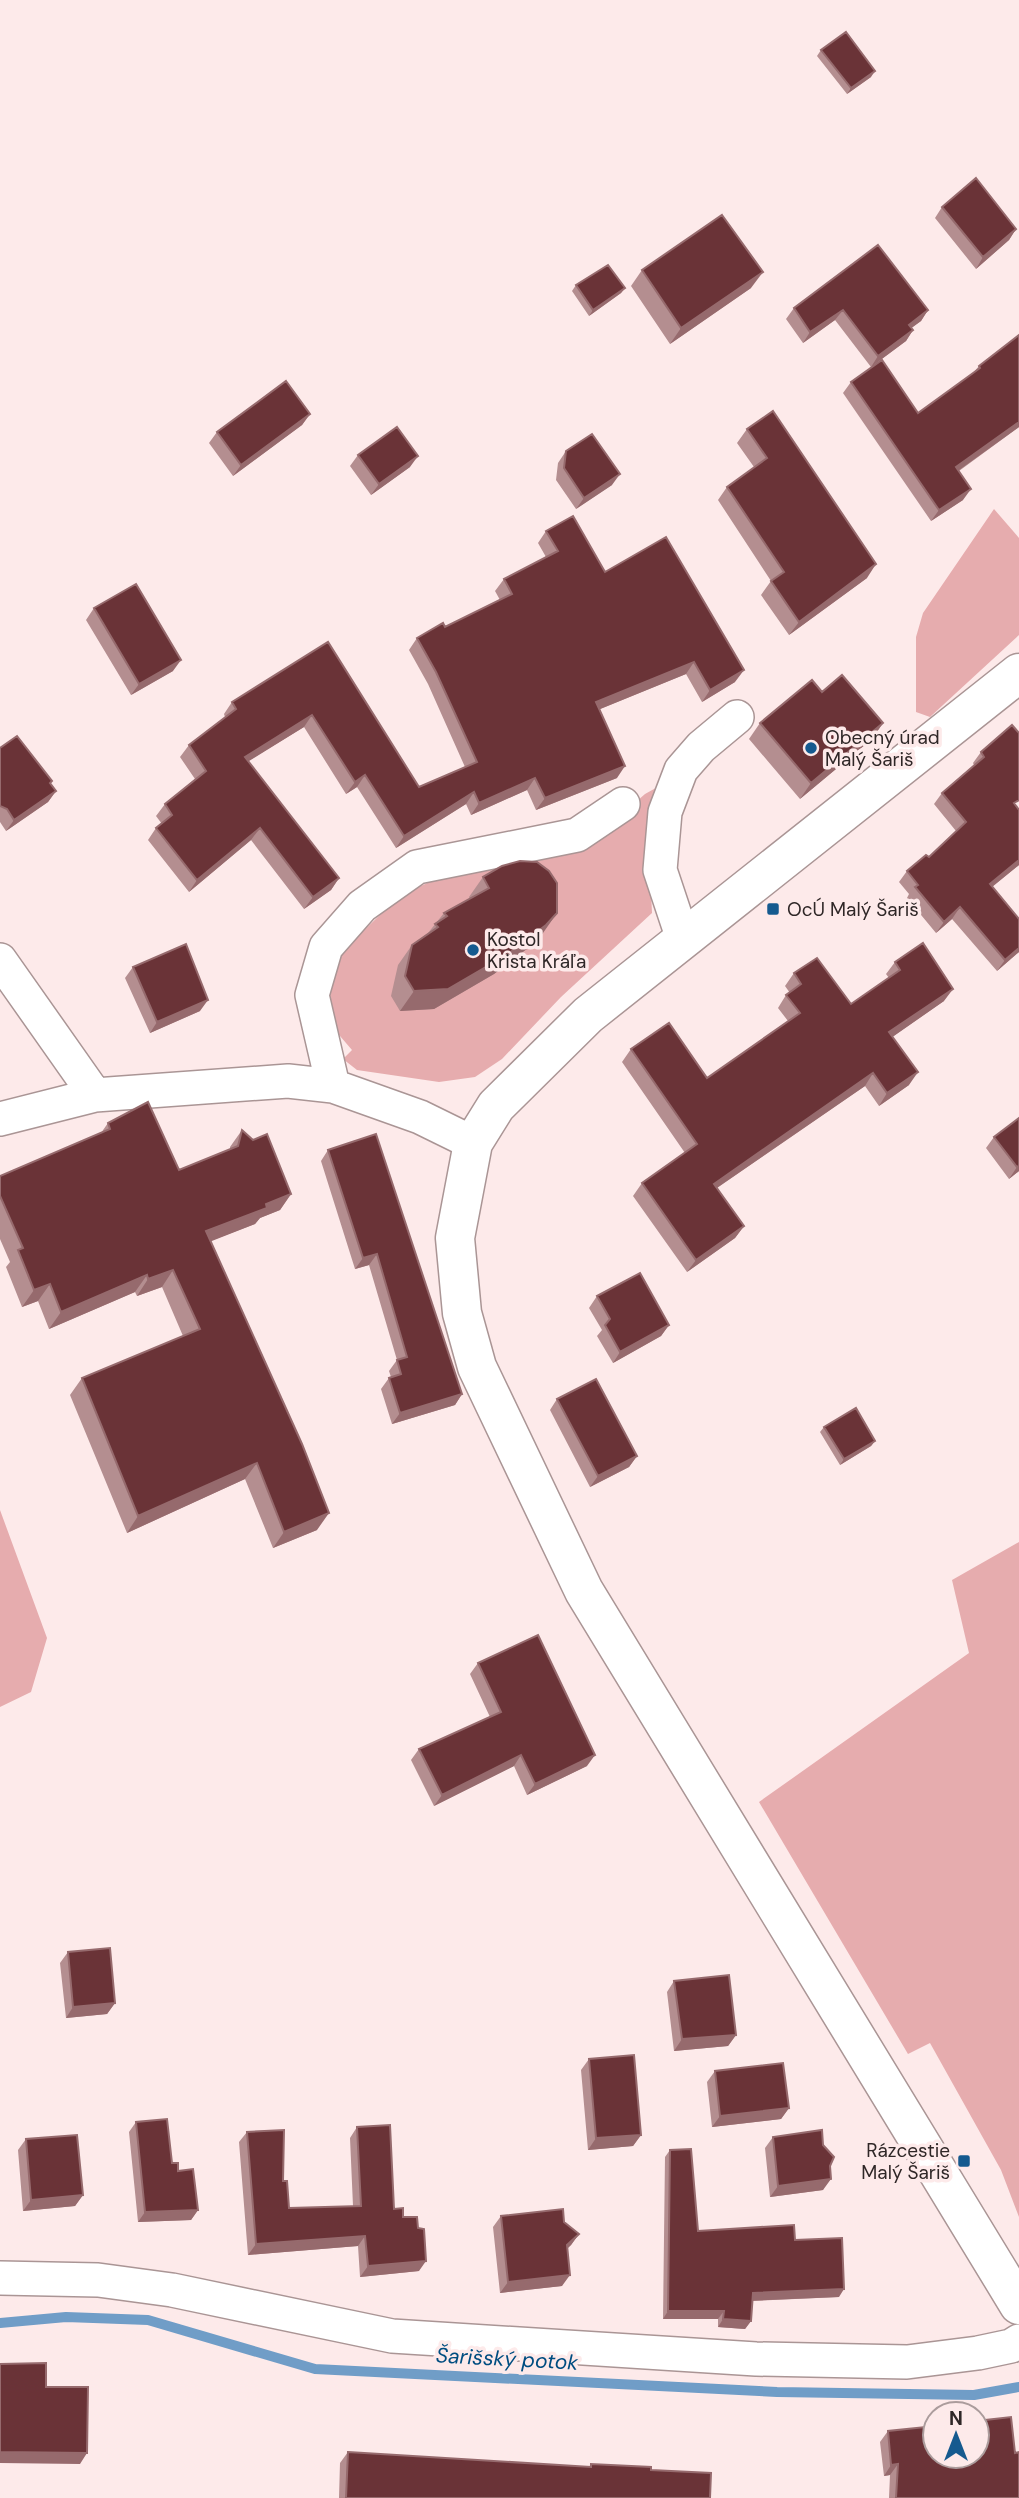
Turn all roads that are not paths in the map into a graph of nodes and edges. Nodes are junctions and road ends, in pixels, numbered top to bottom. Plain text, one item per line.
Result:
1 (1019, 673) edge
2 (737, 717) dead end
3 (623, 804) dead end
4 (683, 939) junction
5 (0, 960) edge
6 (333, 1086) junction
7 (95, 1095) junction
8 (0, 1119) edge
9 (473, 1143) junction
10 (0, 2278) edge
11 (1019, 2305) edge
12 (1019, 2341) edge

1 - 4 street
2 - 4 street
3 - 6 street
4 - 9 street
5 - 7 street
6 - 7 street
6 - 9 street
7 - 8 street
9 - 11 street
10 - 12 street

